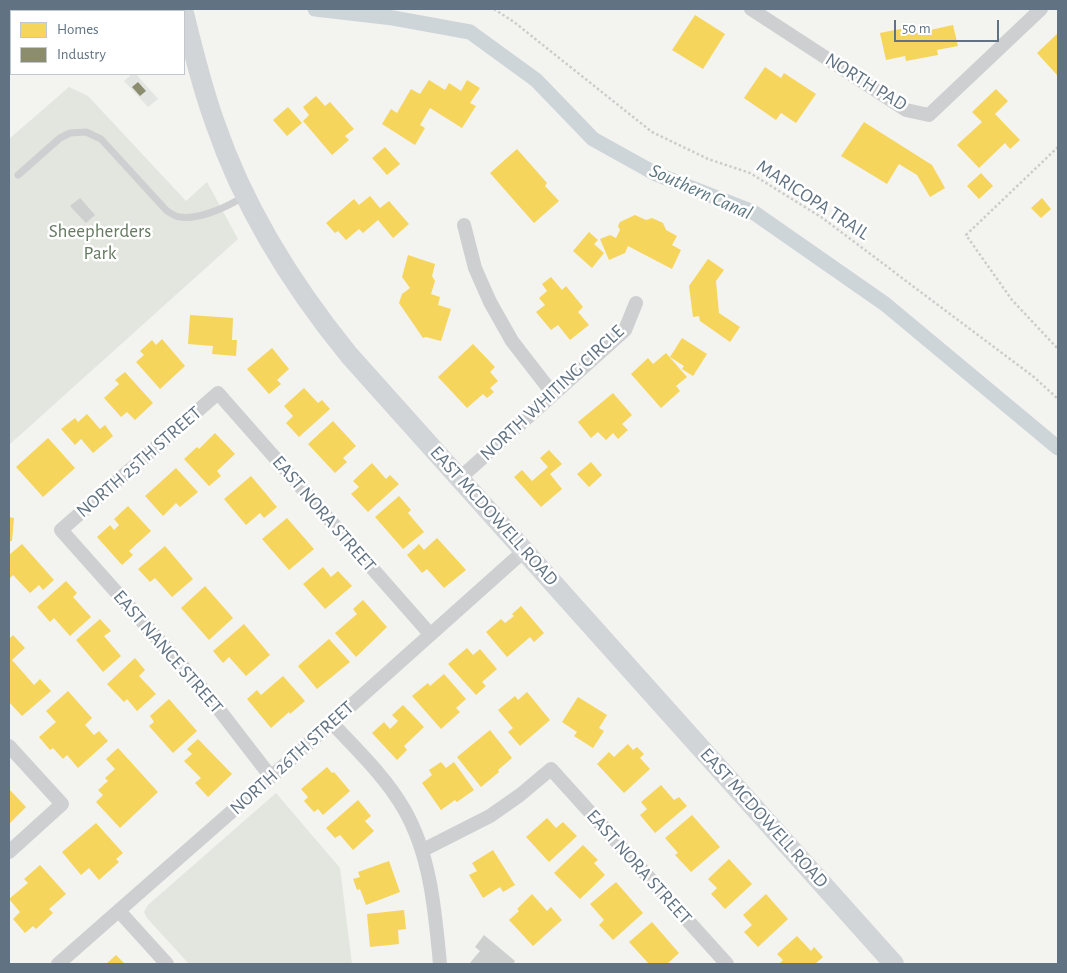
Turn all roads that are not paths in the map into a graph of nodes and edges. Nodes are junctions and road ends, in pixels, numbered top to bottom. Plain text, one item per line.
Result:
1 (751, 9) edge
2 (1041, 9) edge
3 (185, 18) edge
4 (18, 175) dead end
5 (245, 195) junction
6 (464, 225) dead end
7 (636, 303) dead end
8 (218, 393) joint
9 (553, 394) junction
10 (460, 478) junction
11 (61, 530) joint
12 (524, 550) junction
13 (430, 634) junction
14 (331, 722) junction
15 (9, 746) edge
16 (271, 778) junction
17 (423, 850) junction
18 (9, 852) edge
19 (119, 911) junction
20 (58, 964) edge
21 (167, 964) edge
22 (440, 964) edge
23 (728, 964) edge
24 (894, 964) edge

1 - 2 street, NORTH PAD
3 - 5 main road, EAST MCDOWELL ROAD
4 - 5 lane
5 - 10 main road, EAST MCDOWELL ROAD
6 - 9 street
7 - 9 street, NORTH WHITING CIRCLE
8 - 11 street, NORTH 25TH STREET
8 - 13 street, EAST NORA STREET
9 - 10 street, NORTH WHITING CIRCLE
10 - 12 main road, EAST MCDOWELL ROAD
11 - 16 street, EAST NANCE STREET
12 - 13 street, NORTH 26TH STREET
12 - 24 main road, EAST MCDOWELL ROAD
13 - 14 street, NORTH 26TH STREET
14 - 16 street, NORTH 26TH STREET
14 - 17 street
15 - 18 street
16 - 19 street, NORTH 26TH STREET
17 - 22 street
17 - 23 street, EAST NORA STREET
19 - 20 street, NORTH 26TH STREET
19 - 21 street

